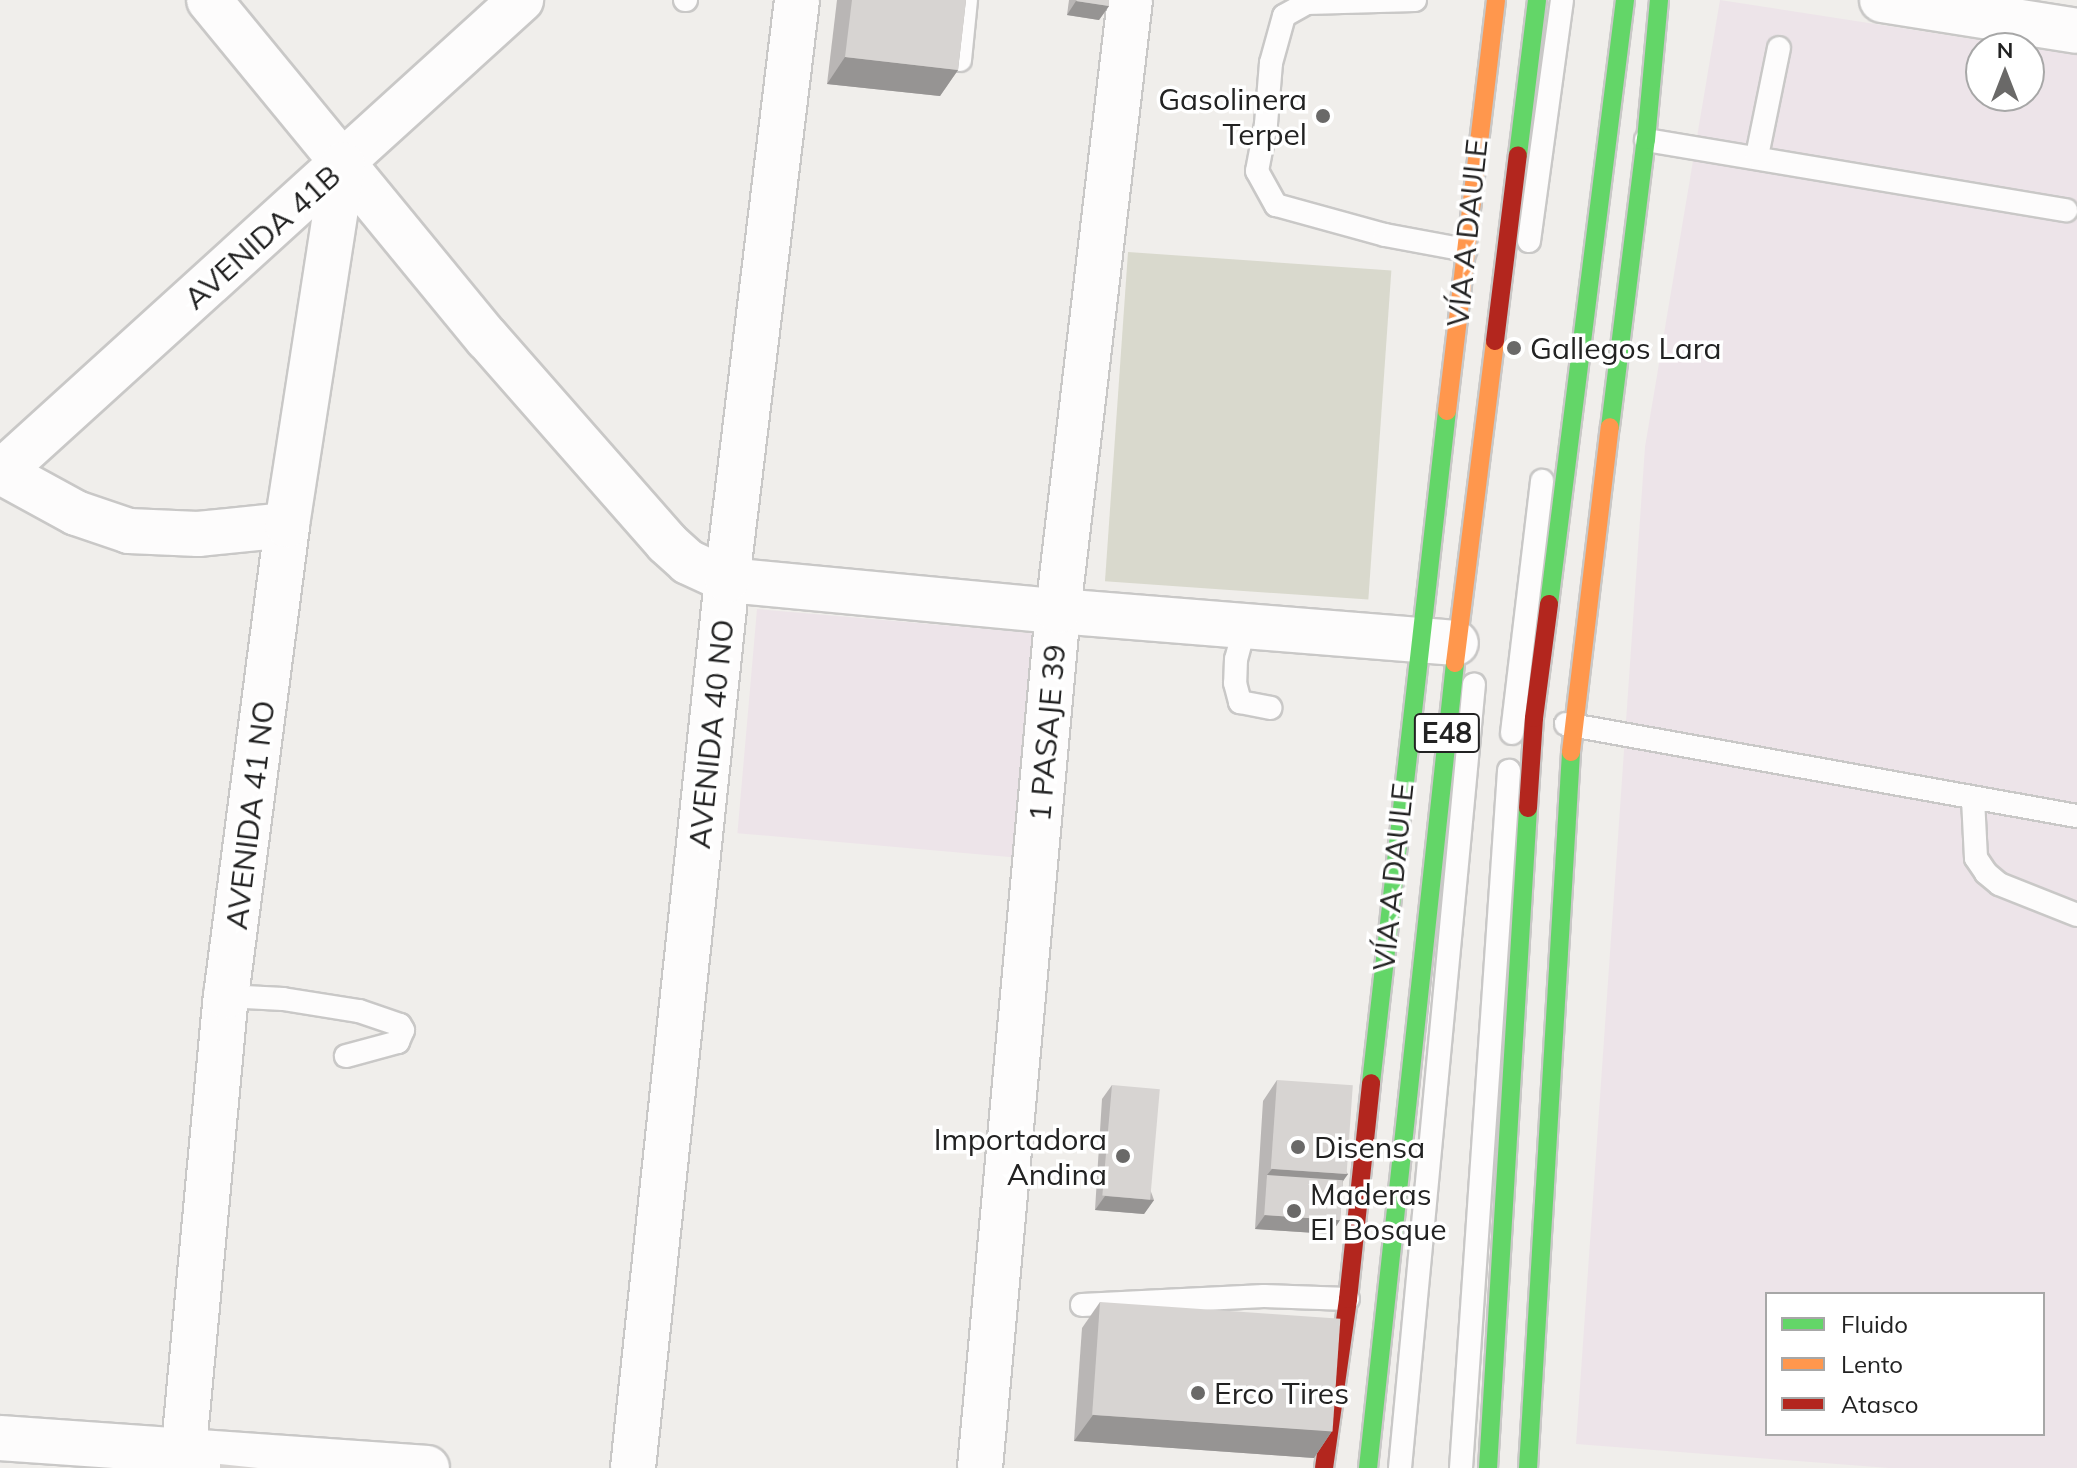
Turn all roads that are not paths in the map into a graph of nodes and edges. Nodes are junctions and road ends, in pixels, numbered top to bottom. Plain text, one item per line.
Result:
1 (209, 0) edge
2 (521, 0) edge
3 (797, 0) edge
4 (966, 0) edge
5 (1130, 0) edge
6 (1415, 0) edge
7 (1496, 0) edge
8 (1537, 0) edge
9 (1562, 0) edge
10 (1605, 0) edge
11 (1625, 0) edge
12 (1659, 0) edge
13 (1882, 0) edge
14 (2077, 31) edge
15 (1779, 48) dead end
16 (960, 60) edge
17 (1646, 140) junction
18 (1757, 156) junction
19 (343, 164) junction
20 (2066, 210) dead end
21 (1466, 250) junction
22 (0, 472) edge
23 (287, 525) junction
24 (727, 580) junction
25 (1058, 611) junction
26 (1245, 626) junction
27 (1438, 641) junction
28 (1270, 708) dead end
29 (1534, 718) junction
30 (1573, 725) junction
31 (1973, 799) junction
32 (2077, 816) edge
33 (2077, 915) edge
34 (226, 996) junction
35 (346, 1056) dead end
36 (1348, 1299) junction
37 (1082, 1305) dead end
38 (0, 1438) edge
39 (182, 1460) edge
40 (414, 1468) edge
41 (427, 1468) edge
42 (633, 1468) edge
43 (980, 1468) edge
44 (1324, 1468) edge
45 (1368, 1468) edge
46 (1400, 1468) edge
47 (1461, 1468) edge
48 (1488, 1468) edge
49 (1528, 1468) edge

1 - 19 street
2 - 19 street, AVENIDA 41B
3 - 24 street, AVENIDA 40 NO
4 - 16 lane
5 - 25 street, 1 PASAJE 39
6 - 21 lane
7 - 21 main road, VÍA A DAULE / E48
8 - 27 main road, VÍA A DAULE / E48
9 - 46 lane, VÍA A DAULE
10 - 47 lane
11 - 29 main road
12 - 17 main road
13 - 14 street
15 - 18 lane
17 - 18 lane
17 - 30 main road
18 - 20 lane
19 - 22 street, AVENIDA 41B
19 - 23 street, AVENIDA 41 NO
19 - 24 street
21 - 27 main road, VÍA A DAULE / E48
22 - 23 street
23 - 34 street, AVENIDA 41 NO
24 - 25 street
24 - 42 street, AVENIDA 40 NO
25 - 26 street
25 - 43 street, 1 PASAJE 39
26 - 27 street
26 - 28 lane
27 - 36 main road, VÍA A DAULE / E48
27 - 45 main road, VÍA A DAULE / E48
29 - 30 lane
29 - 48 main road
30 - 31 lane
30 - 49 main road
31 - 32 lane
31 - 33 lane
34 - 35 lane
34 - 39 street, AVENIDA 41 NO
36 - 37 lane
36 - 44 main road, VÍA A DAULE / E48
38 - 39 street
39 - 40 street
40 - 41 street

